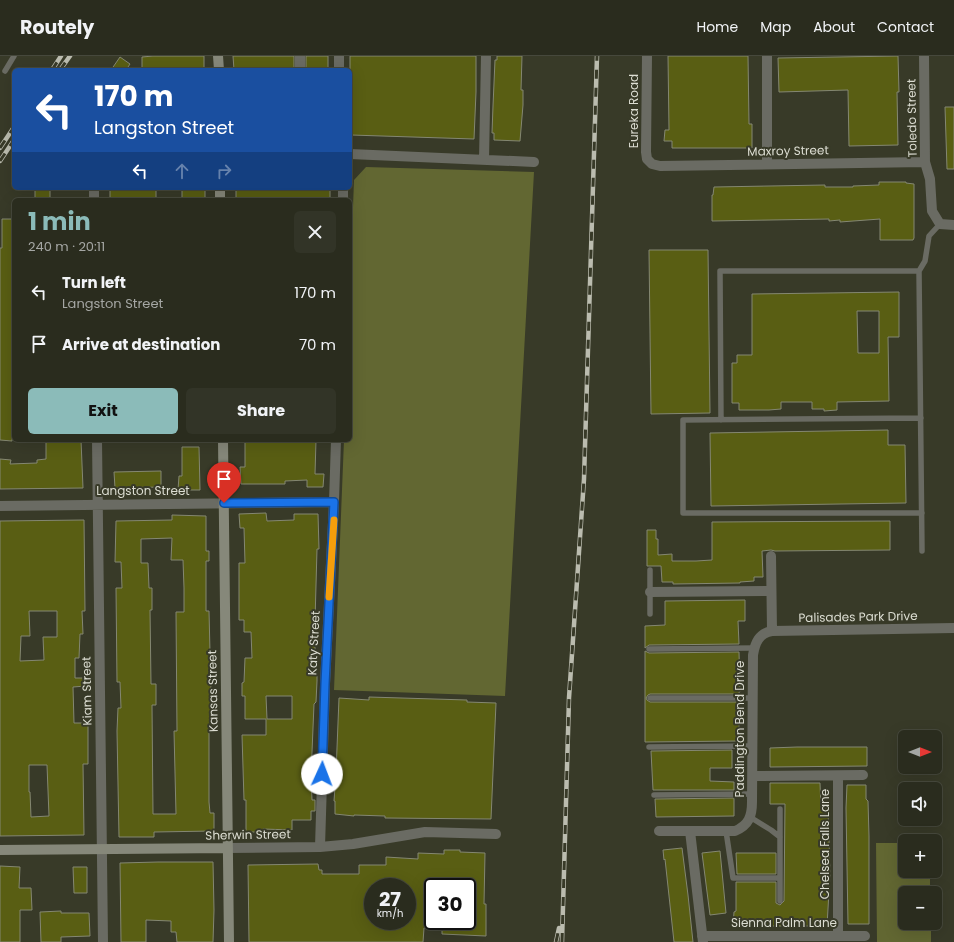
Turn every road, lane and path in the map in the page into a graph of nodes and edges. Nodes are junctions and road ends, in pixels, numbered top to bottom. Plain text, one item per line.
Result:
1 (14, 56) edge
2 (218, 56) edge
3 (300, 56) edge
4 (339, 56) edge
5 (486, 56) edge
6 (647, 56) edge
7 (767, 56) edge
8 (924, 56) edge
9 (219, 68) edge
10 (300, 68) edge
11 (339, 68) edge
12 (5, 71) dead end
13 (352, 154) edge
14 (484, 160) junction
15 (534, 162) dead end
16 (925, 162) junction
17 (652, 164) joint
18 (767, 164) junction
19 (940, 224) junction
20 (954, 225) edge
21 (919, 271) junction
22 (921, 418) junction
23 (720, 420) junction
24 (97, 442) edge
25 (223, 442) edge
26 (336, 442) edge
27 (334, 502) junction
28 (224, 503) junction
29 (98, 504) junction
30 (0, 506) edge
31 (922, 513) junction
32 (922, 551) dead end
33 (771, 556) dead end
34 (650, 570) dead end
35 (771, 591) junction
36 (650, 592) junction
37 (650, 614) dead end
38 (954, 628) edge
39 (767, 633) junction
40 (754, 648) junction
41 (648, 649) dead end
42 (650, 698) dead end
43 (753, 698) junction
44 (752, 746) junction
45 (649, 747) dead end
46 (863, 775) dead end
47 (753, 776) junction
48 (838, 776) junction
49 (752, 794) junction
50 (654, 795) dead end
51 (780, 809) dead end
52 (748, 821) junction
53 (659, 831) dead end
54 (690, 831) junction
55 (726, 831) junction
56 (496, 834) dead end
57 (780, 837) junction
58 (320, 847) junction
59 (228, 848) junction
60 (102, 849) junction
61 (0, 850) edge
62 (780, 878) junction
63 (780, 901) dead end
64 (838, 936) junction
65 (865, 936) dead end
66 (703, 939) edge
67 (103, 942) edge
68 (229, 942) edge

1 - 12 lane
2 - 9 street
3 - 10 street
4 - 11 street
5 - 14 street
6 - 17 street, Eureka Road
7 - 18 street
8 - 16 street, Toledo Street
13 - 14 street
14 - 15 street
16 - 18 street, Maxroy Street
16 - 19 street, Toledo Street
17 - 18 street, Maxroy Street
19 - 20 street
19 - 21 lane
21 - 22 lane
21 - 23 lane
22 - 23 lane
22 - 31 lane
23 - 31 lane
24 - 29 street, Kiam Street
25 - 28 street, Kansas Street
26 - 27 street, Katy Street
27 - 28 street, Langston Street
27 - 58 street, Katy Street
28 - 29 street, Langston Street
28 - 59 street, Kansas Street
29 - 30 street, Langston Street
29 - 60 street, Kiam Street
31 - 32 lane
33 - 35 street
34 - 36 lane
35 - 36 street
35 - 39 street
36 - 37 lane
38 - 39 street, Palisades Park Drive
39 - 40 street, Paddington Bend Drive
40 - 41 lane
40 - 43 street, Paddington Bend Drive
42 - 43 lane
43 - 44 street, Paddington Bend Drive
44 - 45 lane
44 - 47 street, Paddington Bend Drive
46 - 48 street
47 - 48 street
47 - 49 street, Paddington Bend Drive
48 - 64 street, Chelsea Falls Lane
49 - 50 lane
49 - 52 street, Paddington Bend Drive
51 - 57 lane
52 - 55 street
52 - 57 lane
53 - 54 street
54 - 55 street
54 - 66 street
55 - 62 lane
56 - 58 street, Sherwin Street
57 - 62 lane
58 - 59 street, Sherwin Street
59 - 60 street, Sherwin Street
59 - 68 street, Kansas Street
60 - 61 street, Sherwin Street
60 - 67 street, Kiam Street
62 - 63 lane
64 - 65 street, Sienna Palm Lane
64 - 66 street, Sienna Palm Lane

